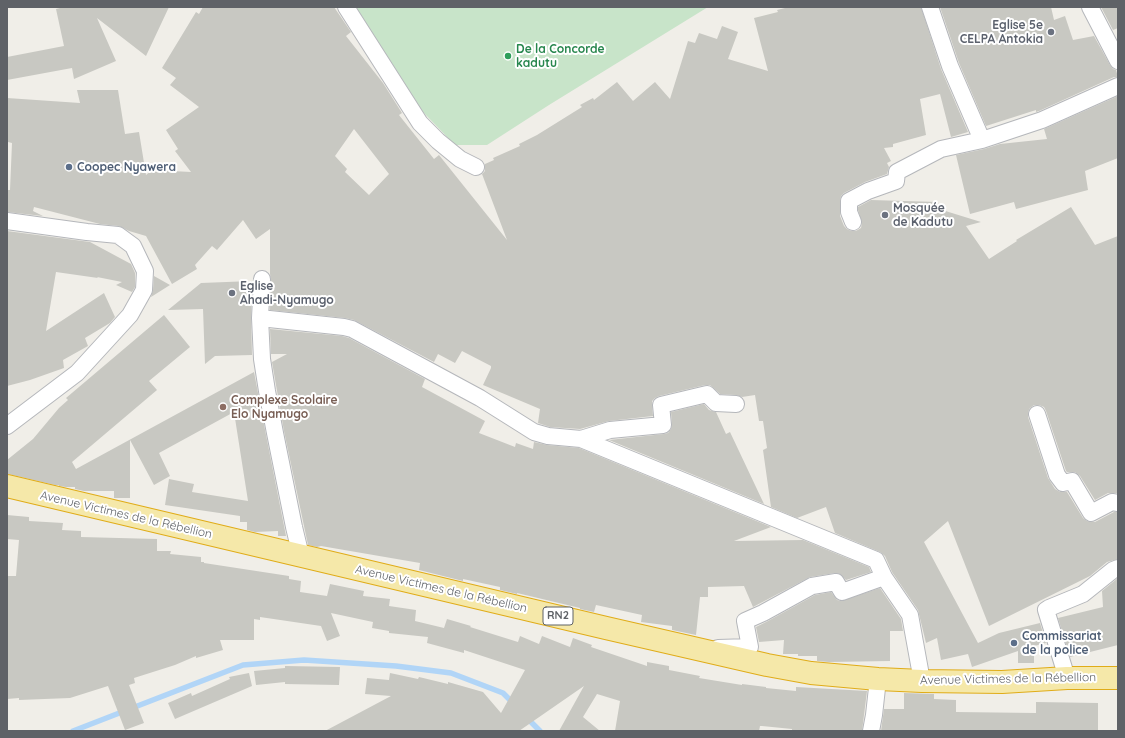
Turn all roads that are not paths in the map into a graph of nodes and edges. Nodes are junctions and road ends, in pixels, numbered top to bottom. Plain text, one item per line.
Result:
1 (346, 7) edge
2 (930, 7) edge
3 (1090, 7) edge
4 (1118, 61) edge
5 (1118, 86) edge
6 (982, 140) junction
7 (476, 167) dead end
8 (7, 220) edge
9 (853, 222) dead end
10 (262, 279) dead end
11 (260, 318) junction
12 (736, 404) dead end
13 (1037, 414) dead end
14 (7, 426) edge
15 (581, 439) junction
16 (7, 486) edge
17 (1118, 503) edge
18 (301, 556) junction
19 (1118, 568) edge
20 (884, 577) junction
21 (698, 649) junction
22 (1067, 678) junction
23 (1118, 678) edge
24 (878, 679) junction
25 (922, 681) junction
26 (871, 731) edge

1 - 7 street
2 - 6 street
3 - 4 street
5 - 6 street
6 - 9 street
8 - 14 street
10 - 11 street
11 - 15 street
11 - 18 street
12 - 15 street
13 - 17 street
15 - 20 street
16 - 18 highway, Avenue Victimes de la Rébellion / RN2
18 - 21 highway, Avenue Victimes de la Rébellion / RN2
19 - 22 street
20 - 21 street
20 - 25 street
21 - 24 highway, Avenue Victimes de la Rébellion / RN2
22 - 23 highway, Avenue Victimes de la Rébellion / RN2
22 - 25 highway, Avenue Victimes de la Rébellion / RN2
24 - 25 highway, Avenue Victimes de la Rébellion / RN2
24 - 26 street

